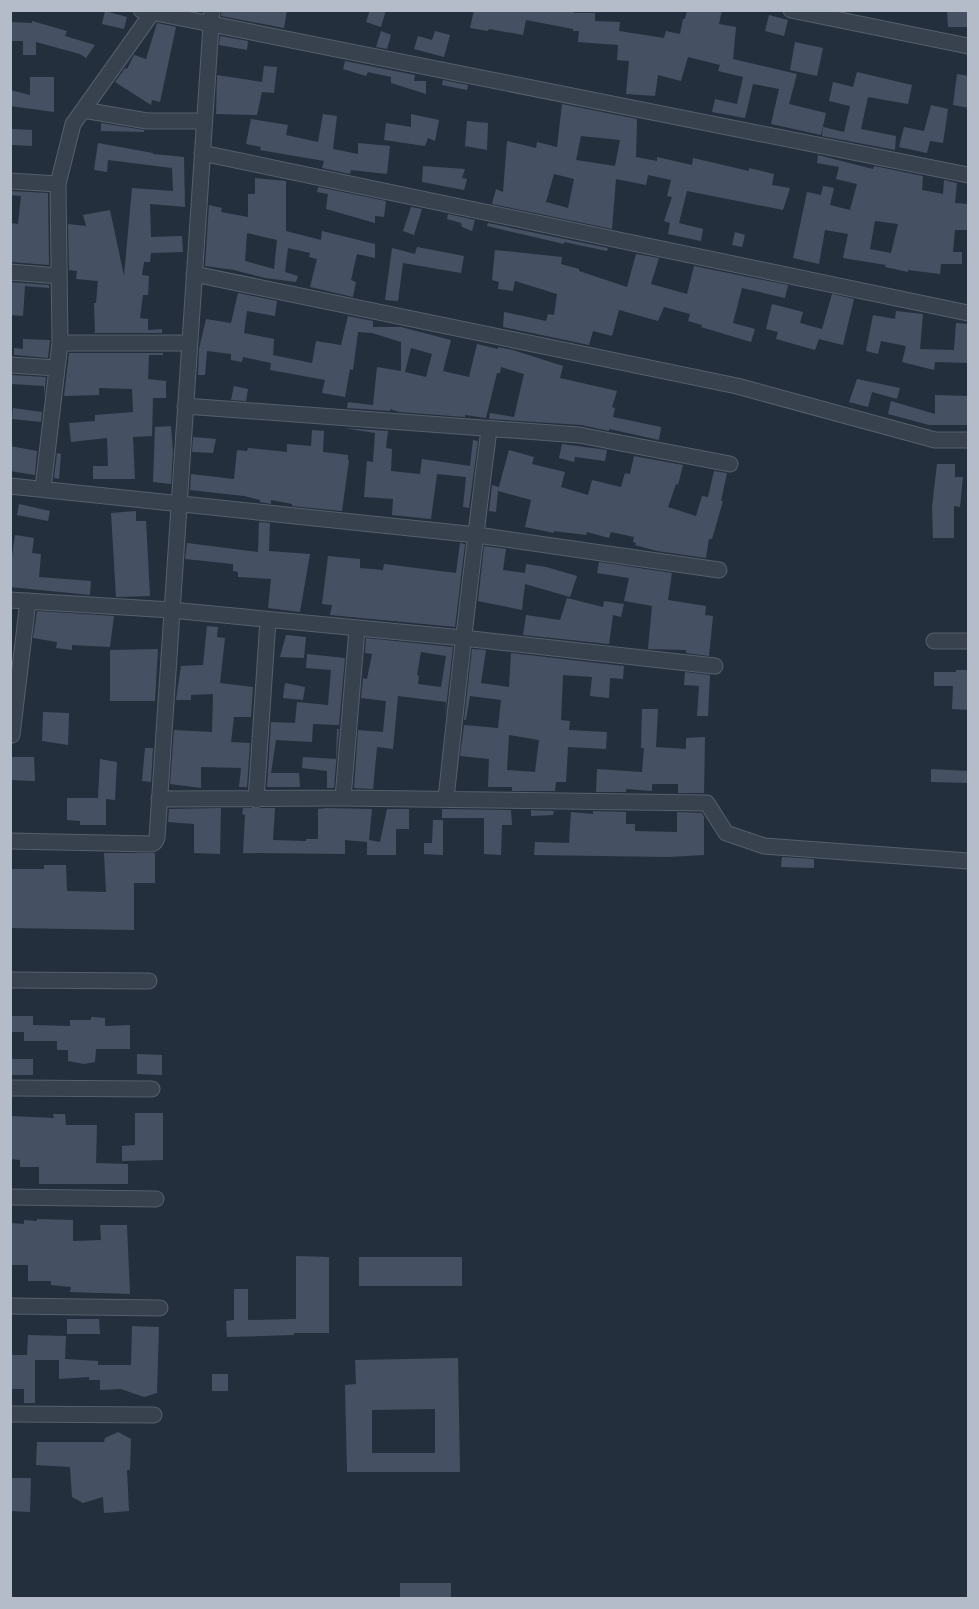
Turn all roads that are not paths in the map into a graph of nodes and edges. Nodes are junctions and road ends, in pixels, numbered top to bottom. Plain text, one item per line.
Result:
1 (791, 10) edge
2 (147, 12) edge
3 (211, 18) edge
4 (969, 46) edge
5 (83, 110) junction
6 (204, 121) junction
7 (202, 153) junction
8 (969, 175) edge
9 (10, 181) edge
10 (58, 184) junction
11 (10, 272) edge
12 (194, 274) junction
13 (59, 276) junction
14 (969, 313) edge
15 (60, 343) junction
16 (189, 343) junction
17 (10, 365) edge
18 (57, 368) junction
19 (185, 406) junction
20 (489, 430) junction
21 (969, 440) edge
22 (730, 464) dead end
23 (10, 486) edge
24 (43, 488) junction
25 (179, 502) junction
26 (477, 535) junction
27 (719, 570) dead end
28 (10, 600) edge
29 (28, 601) junction
30 (171, 610) junction
31 (268, 620) junction
32 (357, 629) junction
33 (463, 638) junction
34 (934, 641) dead end
35 (969, 641) edge
36 (715, 666) dead end
37 (12, 735) edge
38 (343, 798) junction
39 (446, 799) junction
40 (159, 800) junction
41 (256, 800) junction
42 (10, 841) edge
43 (969, 861) edge
44 (10, 980) edge
45 (149, 981) dead end
46 (10, 1088) edge
47 (152, 1089) dead end
48 (10, 1197) edge
49 (156, 1199) dead end
50 (10, 1306) edge
51 (160, 1308) dead end
52 (10, 1414) edge
53 (154, 1415) dead end

1 - 4 street
2 - 3 street
2 - 5 street
3 - 6 street
3 - 8 street
5 - 6 street
5 - 10 street
6 - 7 street
7 - 12 street
7 - 14 street
9 - 10 street
10 - 13 street
11 - 13 street
12 - 16 street
12 - 21 street
13 - 15 street
15 - 16 street
15 - 18 street
16 - 19 street
17 - 18 street
18 - 24 street
19 - 20 street
19 - 25 street
20 - 22 street
20 - 26 street
23 - 24 street
24 - 25 street
25 - 26 street
25 - 30 street
26 - 27 street
26 - 33 street
28 - 29 street
29 - 30 street
29 - 37 street
30 - 31 street
30 - 40 street
31 - 32 street
31 - 41 street
32 - 33 street
32 - 38 street
33 - 36 street
33 - 39 street
34 - 35 street
38 - 39 street
38 - 41 street
39 - 43 street
40 - 41 street
40 - 42 street
44 - 45 street
46 - 47 street
48 - 49 street
50 - 51 street
52 - 53 street

